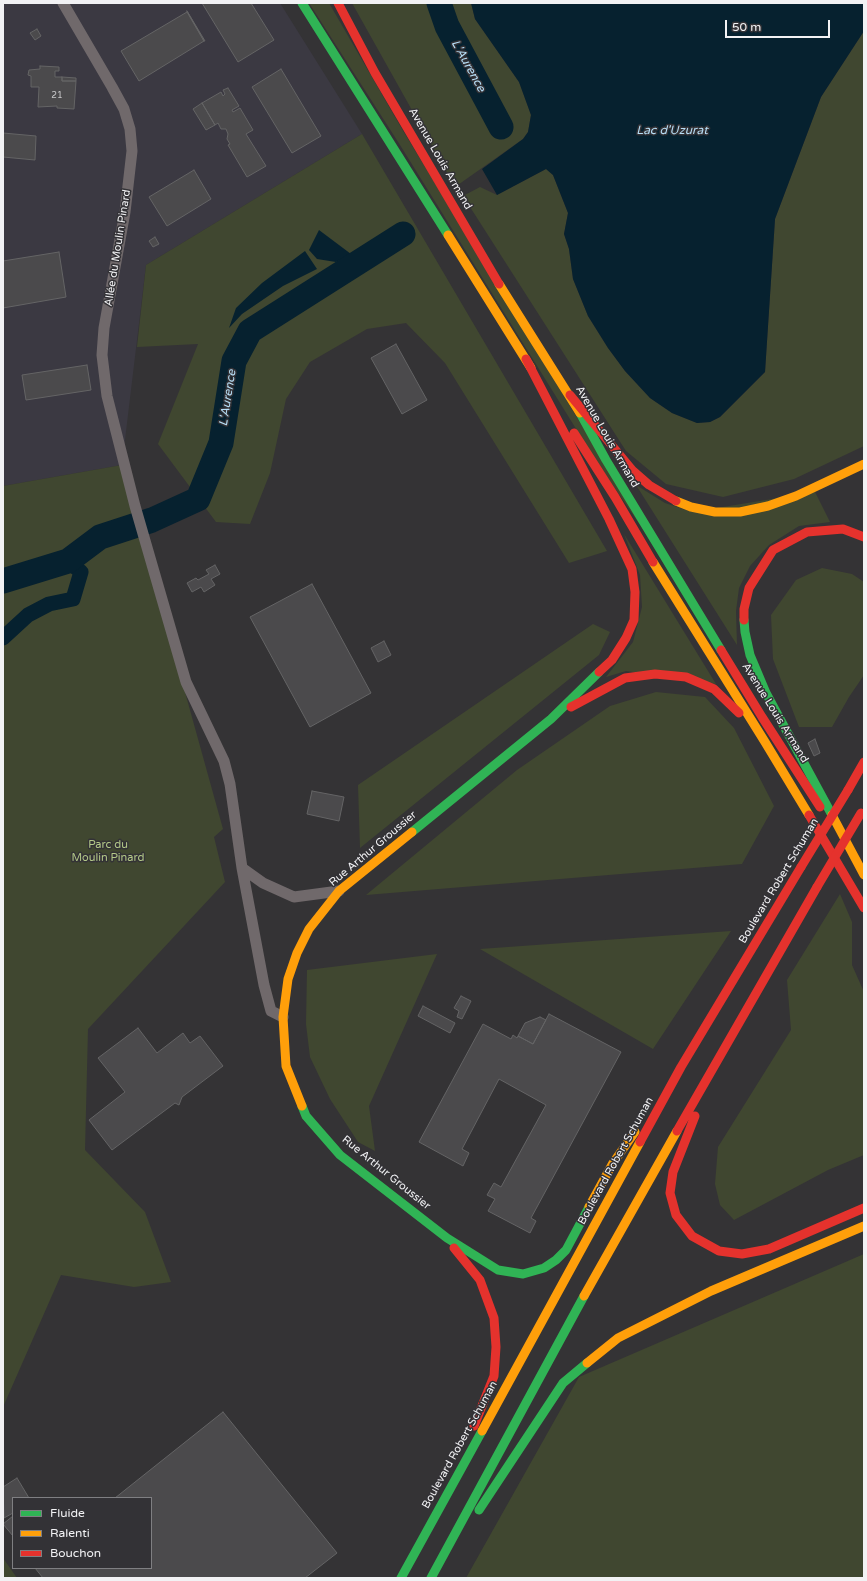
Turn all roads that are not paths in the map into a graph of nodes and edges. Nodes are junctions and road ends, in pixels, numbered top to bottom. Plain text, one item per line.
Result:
1 (63, 3) edge
2 (302, 3) edge
3 (338, 3) edge
4 (526, 359) junction
5 (570, 395) junction
6 (864, 464) edge
7 (864, 537) edge
8 (551, 718) junction
9 (765, 742) junction
10 (864, 761) edge
11 (863, 811) edge
12 (242, 868) junction
13 (864, 876) edge
14 (339, 891) junction
15 (864, 908) edge
16 (283, 1017) junction
17 (720, 1056) junction
18 (681, 1067) junction
19 (864, 1208) edge
20 (864, 1226) edge
21 (446, 1238) junction
22 (445, 1497) junction
23 (400, 1578) edge
24 (432, 1578) edge

1 - 12 street, Allée du Moulin Pinard
2 - 4 main road, Avenue Louis Armand
3 - 5 main road, Avenue Louis Armand
4 - 8 main road
4 - 9 main road, Avenue Louis Armand
5 - 6 main road
5 - 13 main road, Avenue Louis Armand
7 - 13 main road
8 - 9 main road
8 - 14 main road, Rue Arthur Groussier
9 - 15 main road
10 - 18 main road, Boulevard Robert Schuman, bridge
11 - 17 main road, bridge
12 - 14 street
12 - 16 street, Allée du Moulin Pinard
14 - 16 main road, Rue Arthur Groussier
16 - 21 main road, Rue Arthur Groussier
17 - 19 main road
17 - 24 main road
18 - 21 main road
18 - 22 main road, Boulevard Robert Schuman
20 - 24 main road
21 - 22 main road
22 - 23 main road, Boulevard Robert Schuman

